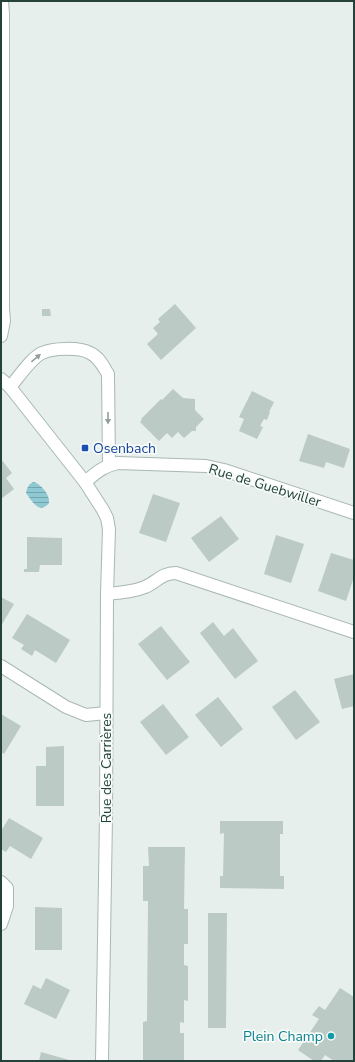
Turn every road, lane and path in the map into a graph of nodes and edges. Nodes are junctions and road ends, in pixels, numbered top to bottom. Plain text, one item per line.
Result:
1 (2, 1) edge
2 (2, 311) edge
3 (1, 336) edge
4 (1, 379) edge
5 (10, 387) junction
6 (109, 465) junction
7 (85, 482) junction
8 (354, 513) edge
9 (107, 594) junction
10 (354, 632) edge
11 (1, 666) edge
12 (106, 714) junction
13 (1, 882) edge
14 (1, 924) edge
15 (102, 1061) edge

1 - 2 street
2 - 3 street
4 - 5 street, Rue des Carrières
5 -> 6 street
5 - 7 street, Rue des Carrières
6 - 7 street, Rue de Guebwiller
6 - 8 street, Rue de Guebwiller
7 - 9 street, Rue des Carrières
9 - 10 street
9 - 12 street, Rue des Carrières
11 - 12 street
12 - 15 street, Rue des Carrières
13 - 14 street

